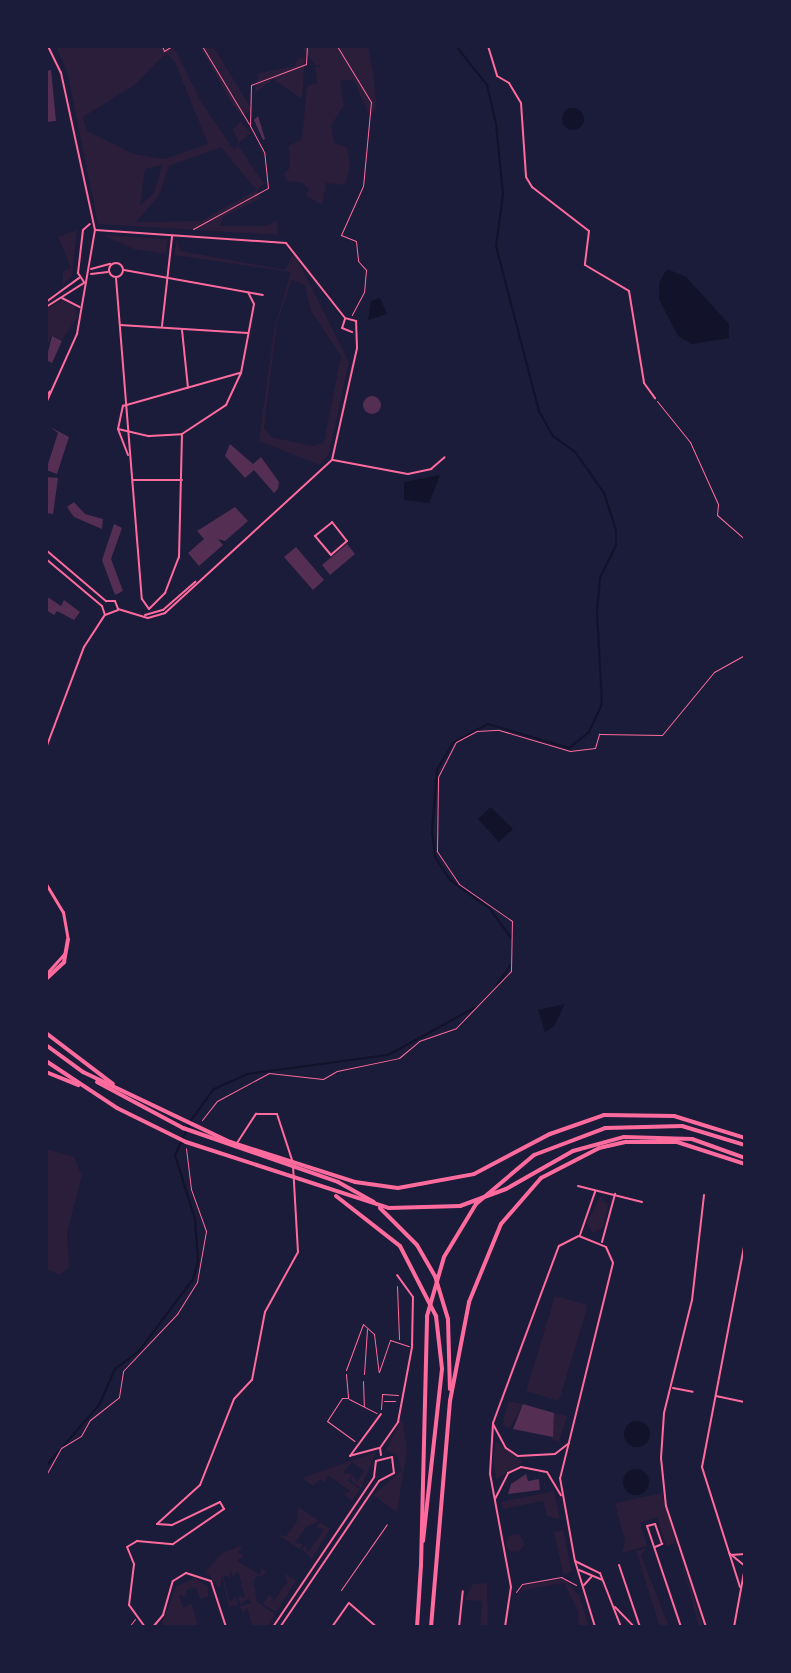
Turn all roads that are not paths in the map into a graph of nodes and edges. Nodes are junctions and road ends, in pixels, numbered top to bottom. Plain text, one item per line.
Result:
1 (48, 46) edge
2 (488, 46) edge
3 (90, 224) junction
4 (95, 230) junction
5 (172, 235) junction
6 (111, 264) junction
7 (91, 269) junction
8 (124, 270) junction
9 (109, 272) junction
10 (90, 274) junction
11 (80, 278) junction
12 (116, 278) junction
13 (166, 279) junction
14 (85, 282) junction
15 (248, 292) junction
16 (263, 295) dead end
17 (61, 298) junction
18 (46, 302) edge
19 (46, 307) edge
20 (82, 309) junction
21 (345, 318) junction
22 (118, 325) junction
23 (161, 327) junction
24 (182, 329) junction
25 (352, 332) junction
26 (248, 333) junction
27 (241, 373) junction
28 (54, 383) junction
29 (188, 388) junction
30 (46, 397) edge
31 (655, 398) road end
32 (46, 403) edge
33 (123, 406) junction
34 (118, 429) junction
35 (128, 432) junction
36 (182, 434) junction
37 (445, 457) dead end
38 (129, 458) junction
39 (332, 460) junction
40 (745, 461) edge
41 (745, 466) edge
42 (132, 480) junction
43 (182, 480) junction
44 (347, 541) joint
45 (46, 550) edge
46 (46, 559) edge
47 (106, 601) junction
48 (102, 606) junction
49 (118, 609) junction
50 (105, 615) junction
51 (46, 748) edge
52 (46, 884) edge
53 (68, 939) joint
54 (46, 976) edge
55 (46, 1033) edge
56 (46, 1045) edge
57 (46, 1061) edge
58 (46, 1072) edge
59 (81, 1085) junction
60 (123, 1095) junction
61 (212, 1133) dead end
62 (745, 1138) edge
63 (745, 1145) edge
64 (745, 1161) edge
65 (578, 1186) dead end
66 (596, 1190) junction
67 (330, 1192) junction
68 (615, 1194) junction
69 (704, 1195) dead end
70 (642, 1202) dead end
71 (579, 1236) junction
72 (745, 1242) edge
73 (601, 1243) junction
74 (397, 1275) dead end
75 (368, 1326) junction
76 (412, 1347) junction
77 (346, 1370) road end
78 (364, 1374) road end
79 (671, 1388) junction
80 (693, 1392) dead end
81 (715, 1396) junction
82 (450, 1401) junction
83 (745, 1402) edge
84 (381, 1414) road end
85 (493, 1423) junction
86 (569, 1443) junction
87 (380, 1448) junction
88 (381, 1456) junction
89 (376, 1471) junction
90 (384, 1477) junction
91 (561, 1497) junction
92 (495, 1500) junction
93 (387, 1524) dead end
94 (655, 1547) junction
95 (730, 1554) junction
96 (745, 1554) edge
97 (575, 1561) junction
98 (619, 1565) dead end
99 (421, 1566) junction
100 (745, 1566) edge
101 (577, 1569) junction
102 (734, 1573) junction
103 (592, 1576) junction
104 (743, 1577) edge
105 (604, 1581) junction
106 (583, 1586) junction
107 (740, 1588) junction
108 (341, 1590) dead end
109 (745, 1590) edge
110 (463, 1591) dead end
111 (614, 1606) junction
112 (378, 1625) edge
113 (145, 1627) edge
114 (153, 1627) edge
115 (226, 1627) edge
116 (273, 1627) edge
117 (280, 1627) edge
118 (332, 1627) edge
119 (417, 1627) edge
120 (431, 1627) edge
121 (459, 1627) edge
122 (505, 1627) edge
123 (595, 1627) edge
124 (621, 1627) edge
125 (634, 1627) edge
126 (640, 1627) edge
127 (681, 1627) edge
128 (706, 1627) edge
129 (734, 1627) edge

1 - 3 street
2 - 31 street
3 - 4 street
3 - 11 street
4 - 5 street
4 - 7 street
5 - 13 street
5 - 21 street
6 - 7 street
6 - 8 street
6 - 9 street
7 - 10 street
8 - 12 street
8 - 13 street
9 - 10 street
9 - 12 street
10 - 14 street
11 - 14 street
11 - 18 street
12 - 22 street
13 - 15 street
13 - 23 street
14 - 17 street
14 - 20 street
15 - 16 street
15 - 26 street
17 - 19 street
17 - 20 street
20 - 28 street
21 - 25 street
21 - 25 street
22 - 23 street
22 - 33 street
23 - 24 street
24 - 26 street
24 - 29 street
25 - 39 street
26 - 27 street
27 - 29 street
27 - 36 street
28 - 30 street
28 - 32 street
29 - 33 street
33 - 34 street
33 - 35 street
34 - 35 street
34 - 38 street
35 - 36 street
35 - 38 street
36 - 43 street
37 - 39 street
38 - 42 street
39 - 49 street
40 - 41 lane
42 - 43 street
42 - 43 street
44 - 44 street
45 - 47 street
46 - 48 street
47 - 48 street
47 - 49 street
48 - 50 street
49 - 50 street
50 - 51 street
52 - 53 street
53 - 54 highway
55 - 60 highway
56 - 60 highway
57 - 59 highway
58 - 59 highway
59 - 67 highway
60 - 62 highway
60 - 82 highway
61 - 113 street
63 - 99 highway
64 - 67 highway
64 - 82 highway
65 - 66 street
66 - 68 street
66 - 71 street
67 - 99 highway
68 - 70 street
68 - 73 street
69 - 79 street
71 - 73 street
71 - 85 street
72 - 81 street
73 - 86 street
74 - 76 street
75 - 76 lane
75 - 77 lane
75 - 78 lane
76 - 87 street
79 - 80 street
79 - 128 street
81 - 83 street
81 - 95 street
82 - 120 highway
84 - 87 street
85 - 86 street
85 - 92 street
86 - 91 street
87 - 88 street
88 - 89 street
88 - 90 street
89 - 90 street
89 - 116 street
90 - 117 street
91 - 92 street
91 - 97 street
92 - 122 street
93 - 108 lane
94 - 94 street
94 - 127 street
95 - 96 street
95 - 100 street
95 - 102 street
97 - 101 street
97 - 105 street
98 - 126 street
99 - 119 highway
100 - 104 street
101 - 103 street
101 - 106 street
102 - 104 street
102 - 107 street
103 - 105 street
103 - 106 street
104 - 107 street
105 - 111 street
106 - 123 street
107 - 109 street
107 - 129 street
110 - 121 street
111 - 124 street
111 - 125 street
112 - 118 street
114 - 115 street

